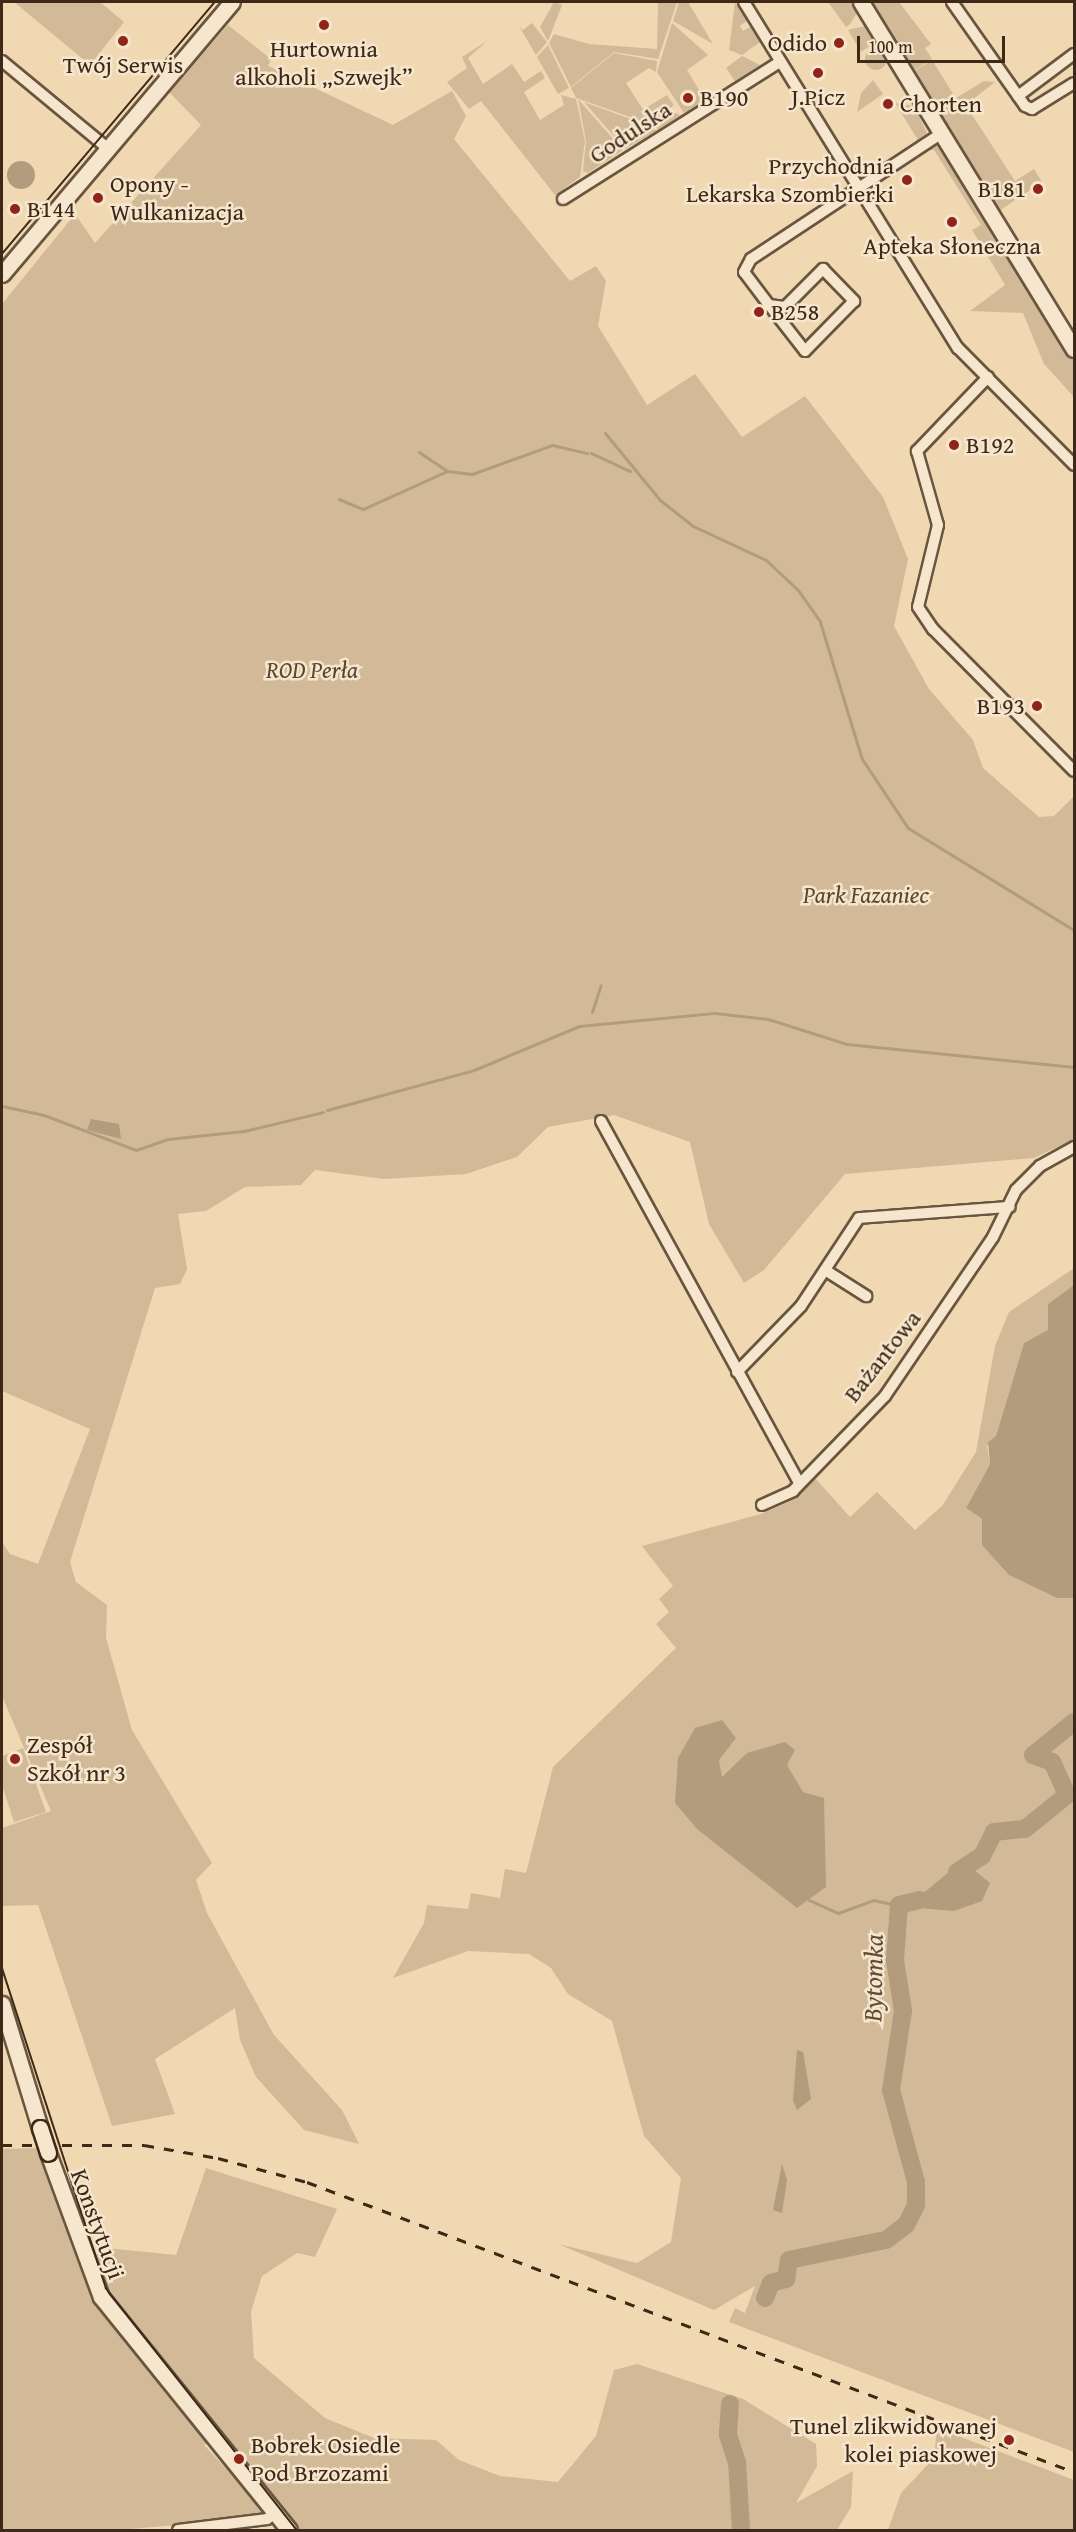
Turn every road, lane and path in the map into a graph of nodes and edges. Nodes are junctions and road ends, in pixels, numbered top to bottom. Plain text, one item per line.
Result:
1 (232, 2) edge
2 (744, 2) edge
3 (861, 2) edge
4 (952, 2) edge
5 (1074, 54) edge
6 (2, 61) edge
7 (780, 62) junction
8 (1074, 83) edge
9 (1018, 96) junction
10 (942, 133) junction
11 (107, 148) junction
12 (859, 187) junction
13 (563, 199) dead end
14 (2, 274) edge
15 (769, 305) junction
16 (1074, 349) edge
17 (988, 377) junction
18 (1074, 465) edge
19 (1074, 771) edge
20 (601, 1121) dead end
21 (1074, 1147) edge
22 (1010, 1208) junction
23 (825, 1270) junction
24 (866, 1296) dead end
25 (737, 1372) junction
26 (799, 1482) junction
27 (762, 1505) dead end
28 (2, 2004) edge
29 (275, 2513) junction
30 (178, 2530) edge
31 (289, 2530) edge

1 - 11 street
2 - 7 street
3 - 10 street
4 - 9 street
5 - 9 street
6 - 11 street
7 - 12 street
7 - 13 street, Godulska
8 - 9 street
10 - 12 street
10 - 16 street
11 - 14 street
12 - 15 street
12 - 17 street
15 - 15 street
17 - 18 street
17 - 19 street
20 - 25 street
21 - 22 street, Bażantowa
22 - 23 street
22 - 26 street, Bażantowa
23 - 24 street
23 - 25 street
25 - 26 street
26 - 27 street, Bażantowa
28 - 29 street, Konstytucji, bridge
29 - 30 street
29 - 31 street, Konstytucji

